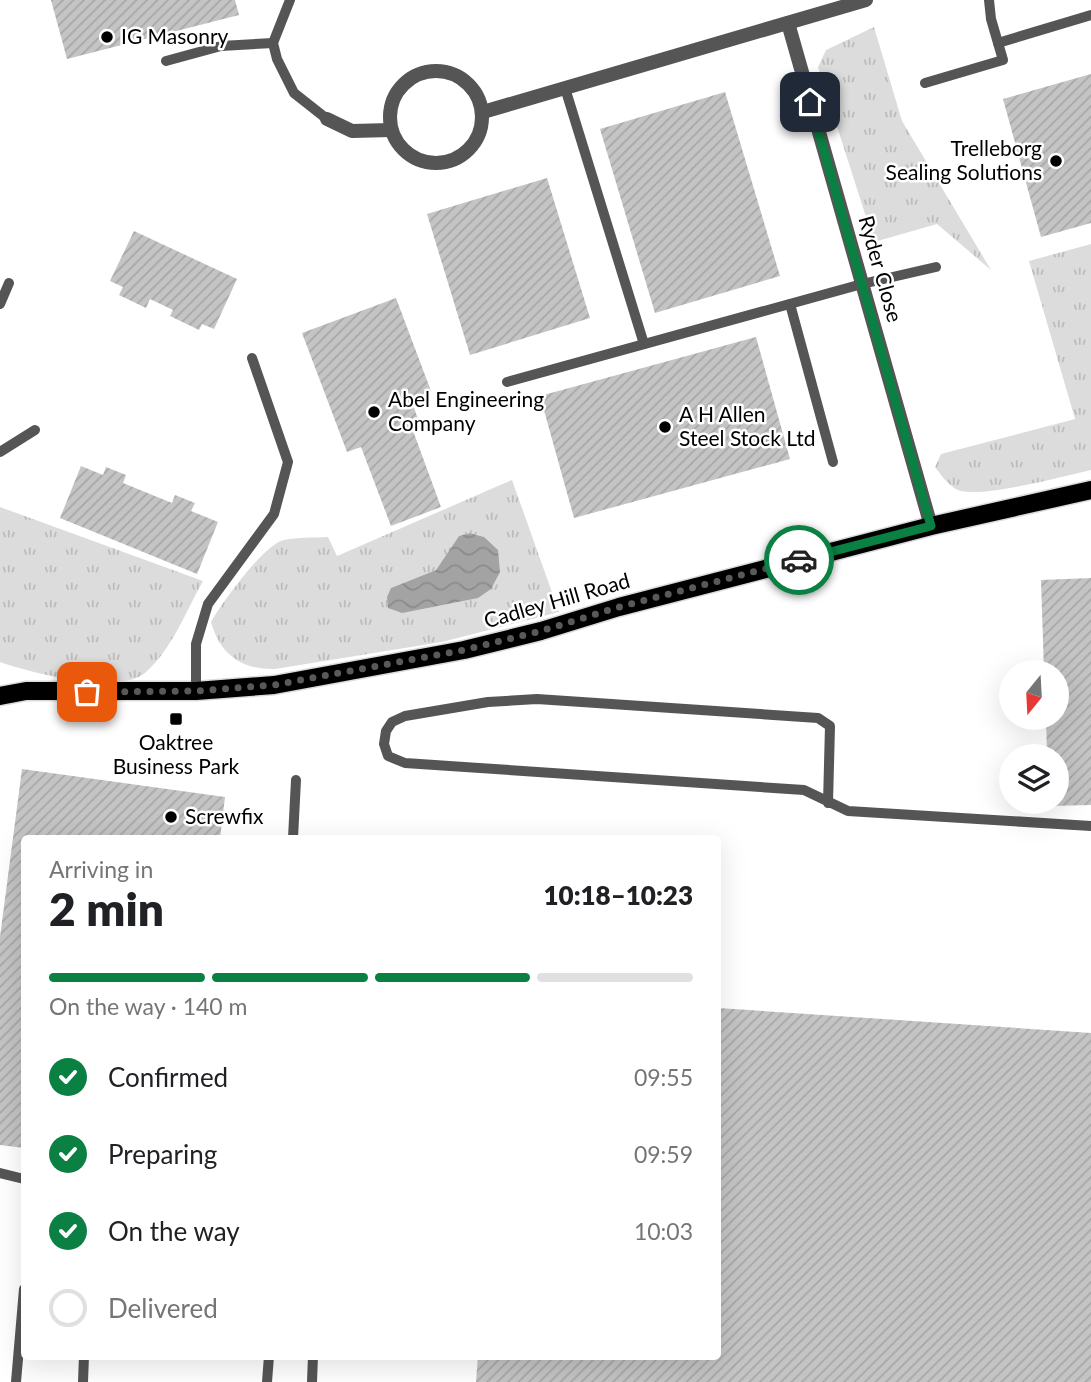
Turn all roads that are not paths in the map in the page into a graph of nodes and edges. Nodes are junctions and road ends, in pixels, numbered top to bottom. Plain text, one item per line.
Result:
1 (290, 0) edge
2 (866, 0) edge
3 (989, 0) edge
4 (1091, 15) edge
5 (788, 23) junction
6 (273, 43) junction
7 (998, 43) junction
8 (166, 61) dead end
9 (925, 83) dead end
10 (565, 88) junction
11 (483, 112) junction
12 (327, 118) joint
13 (391, 130) junction
14 (936, 267) dead end
15 (9, 283) dead end
16 (862, 284) junction
17 (0, 304) edge
18 (790, 304) junction
19 (644, 344) junction
20 (252, 358) dead end
21 (506, 382) dead end
22 (35, 430) dead end
23 (0, 452) edge
24 (833, 462) dead end
25 (1091, 490) edge
26 (931, 526) junction
27 (0, 681) edge
28 (26, 691) junction
29 (196, 691) junction
30 (0, 696) edge
31 (296, 780) dead end
32 (828, 803) junction
33 (1091, 826) edge
34 (293, 835) edge
35 (0, 1173) edge
36 (21, 1178) edge
37 (21, 1324) edge
38 (84, 1360) edge
39 (269, 1360) edge
40 (313, 1360) edge
41 (16, 1382) edge
42 (83, 1382) edge
43 (267, 1382) edge
44 (312, 1382) edge

1 - 6 lane
2 - 5 street
3 - 7 lane
4 - 7 lane
5 - 10 street
5 - 16 street, Ryder Close
6 - 8 lane
6 - 12 lane
7 - 9 lane
10 - 11 street
10 - 19 lane
11 - 13 street
11 - 13 street
12 - 13 street
14 - 16 lane
15 - 17 lane
16 - 18 lane
16 - 26 street, Ryder Close
18 - 19 lane
18 - 24 lane
19 - 21 lane
20 - 29 lane
22 - 23 lane
25 - 26 main road, Cadley Hill Road
26 - 29 main road, Cadley Hill Road
27 - 28 main road, Cadley Hill Road
28 - 29 main road, Cadley Hill Road
28 - 30 main road, Cadley Hill Road
31 - 34 lane
32 - 32 lane
32 - 33 lane
35 - 36 lane
37 - 41 lane
38 - 42 lane
39 - 43 lane
40 - 44 lane

